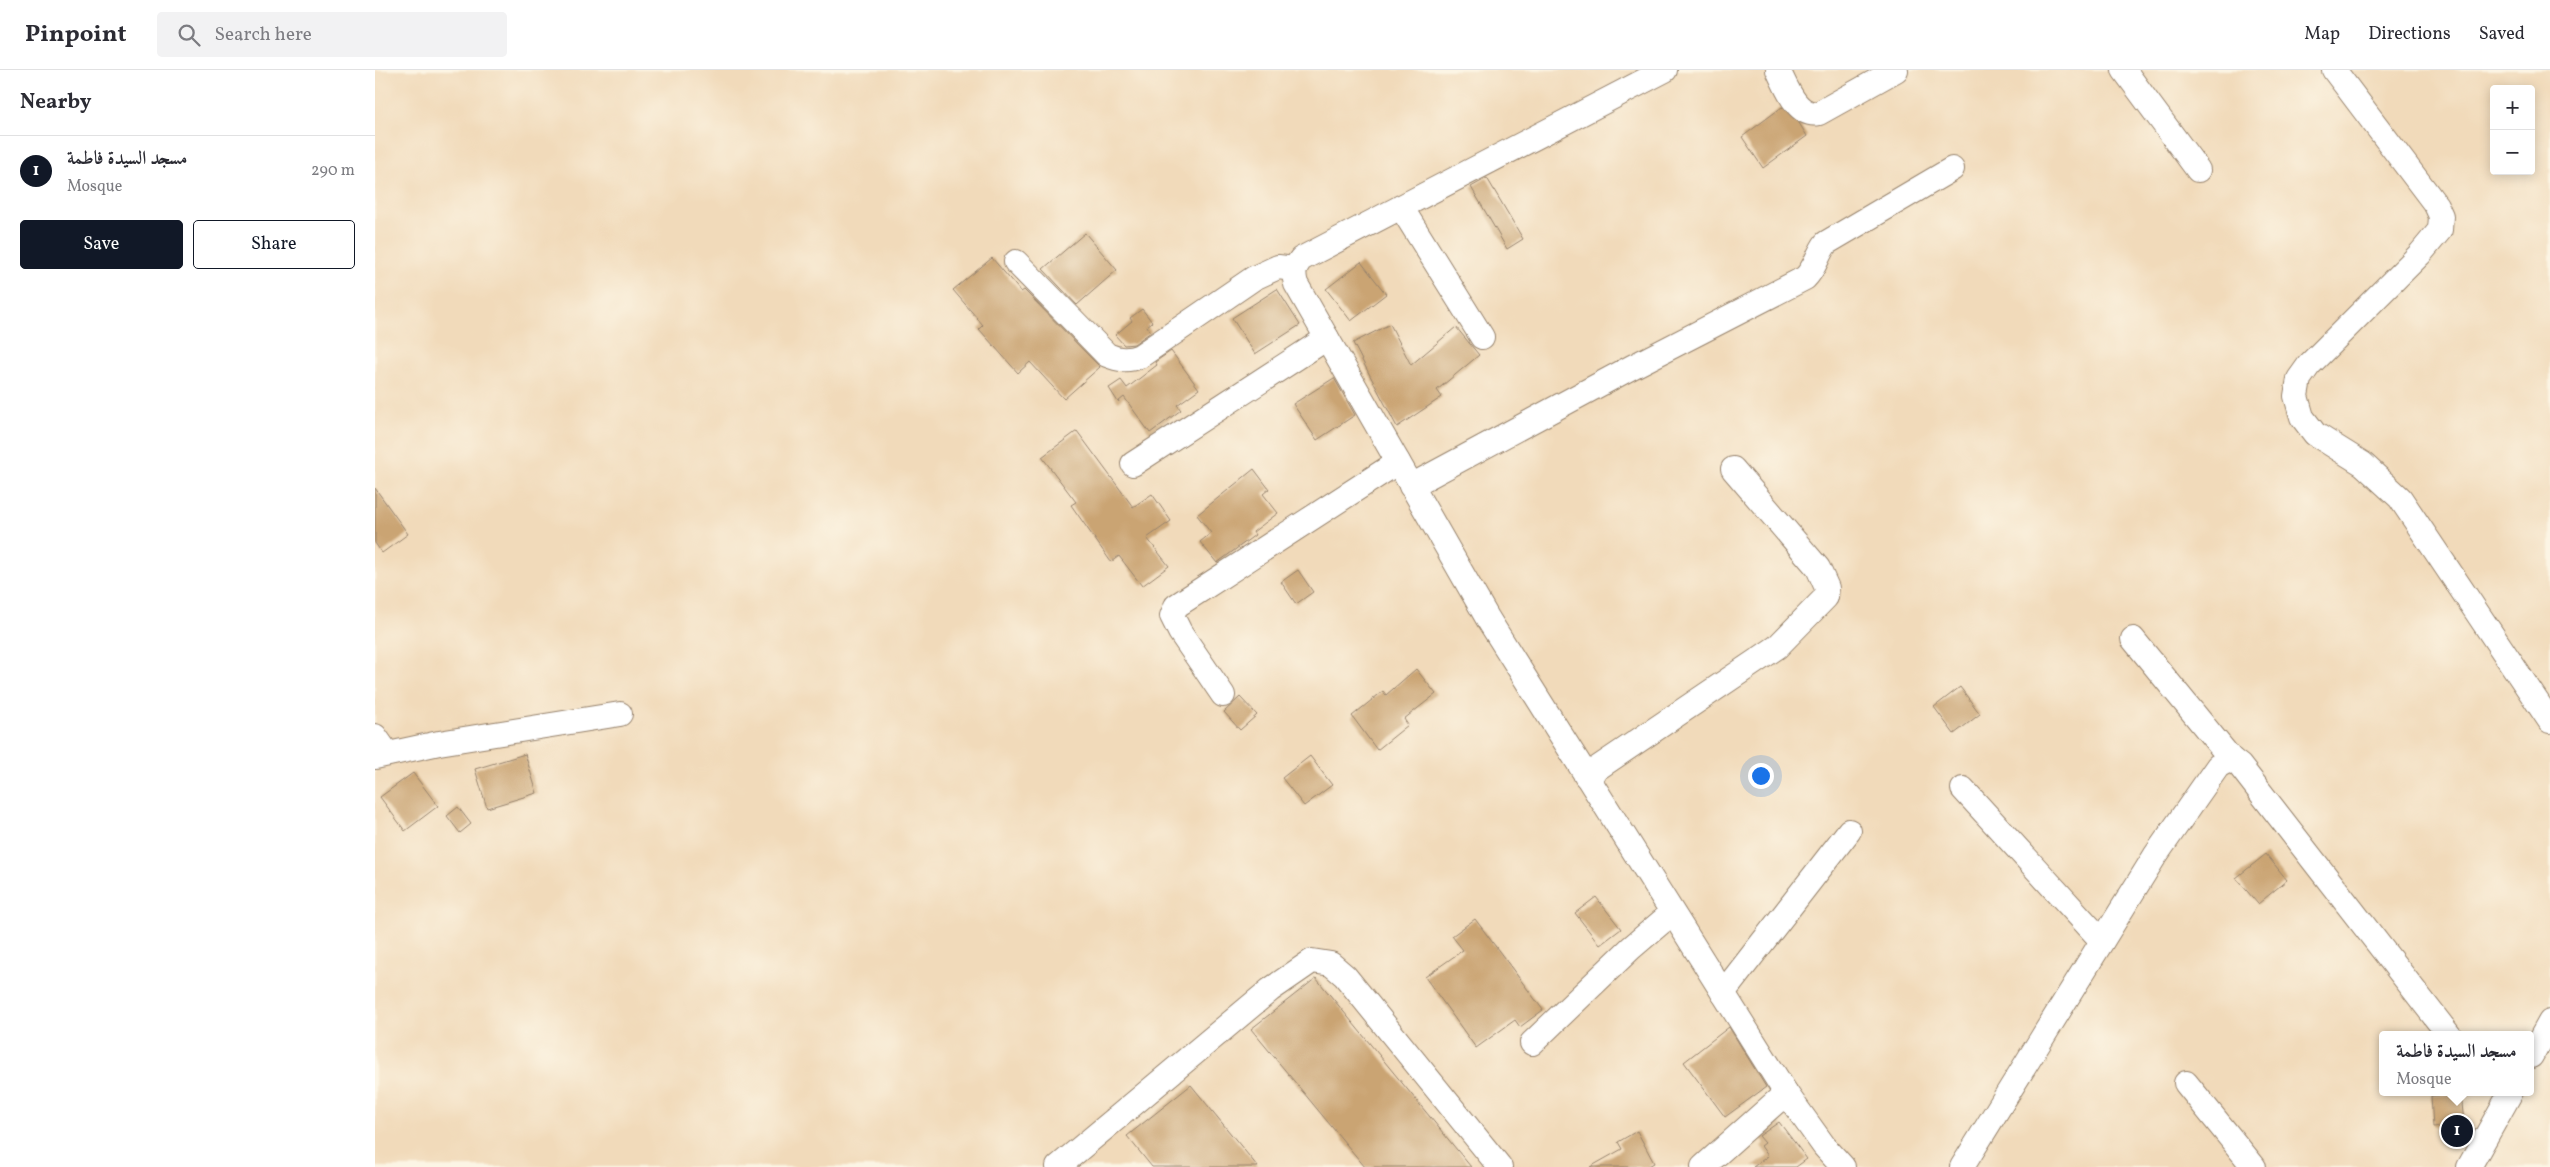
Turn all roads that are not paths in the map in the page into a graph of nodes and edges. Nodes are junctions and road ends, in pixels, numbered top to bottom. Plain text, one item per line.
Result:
1 (1778, 70) edge
2 (1896, 70) edge
3 (2124, 70) edge
4 (2335, 70) edge
5 (1649, 74) edge
6 (1952, 169) dead end
7 (2198, 170) dead end
8 (1401, 207) junction
9 (1016, 262) dead end
10 (1294, 268) junction
11 (1482, 337) dead end
12 (1327, 338) junction
13 (1398, 462) junction
14 (1133, 464) dead end
15 (1733, 469) dead end
16 (1411, 486) junction
17 (2133, 639) dead end
18 (1223, 695) dead end
19 (620, 714) dead end
20 (2550, 721) edge
21 (379, 749) edge
22 (2231, 759) junction
23 (1586, 776) junction
24 (1963, 789) dead end
25 (1849, 831) dead end
26 (1672, 913) junction
27 (2102, 942) junction
28 (1723, 994) junction
29 (2550, 1022) edge
30 (2446, 1031) edge
31 (1532, 1043) dead end
32 (2534, 1051) edge
33 (2186, 1083) dead end
34 (1785, 1093) junction
35 (2503, 1096) edge
36 (1058, 1167) edge
37 (1499, 1167) edge
38 (1703, 1167) edge
39 (1843, 1167) edge
40 (1962, 1167) edge
41 (2253, 1167) edge
42 (2469, 1167) edge

1 - 2 street
3 - 7 street
4 - 20 street
5 - 8 street
6 - 16 street
8 - 10 street
8 - 11 street
9 - 10 street
10 - 12 street
12 - 13 street
12 - 14 street
13 - 16 street
13 - 18 street
15 - 23 street
16 - 23 street
17 - 22 street
19 - 21 street
22 - 27 street
22 - 30 street
23 - 26 street
24 - 27 street
25 - 28 street
26 - 28 street
26 - 31 street
27 - 40 street
28 - 34 street
29 - 32 street
33 - 41 street
34 - 38 street
34 - 39 street
35 - 42 street
36 - 37 street

